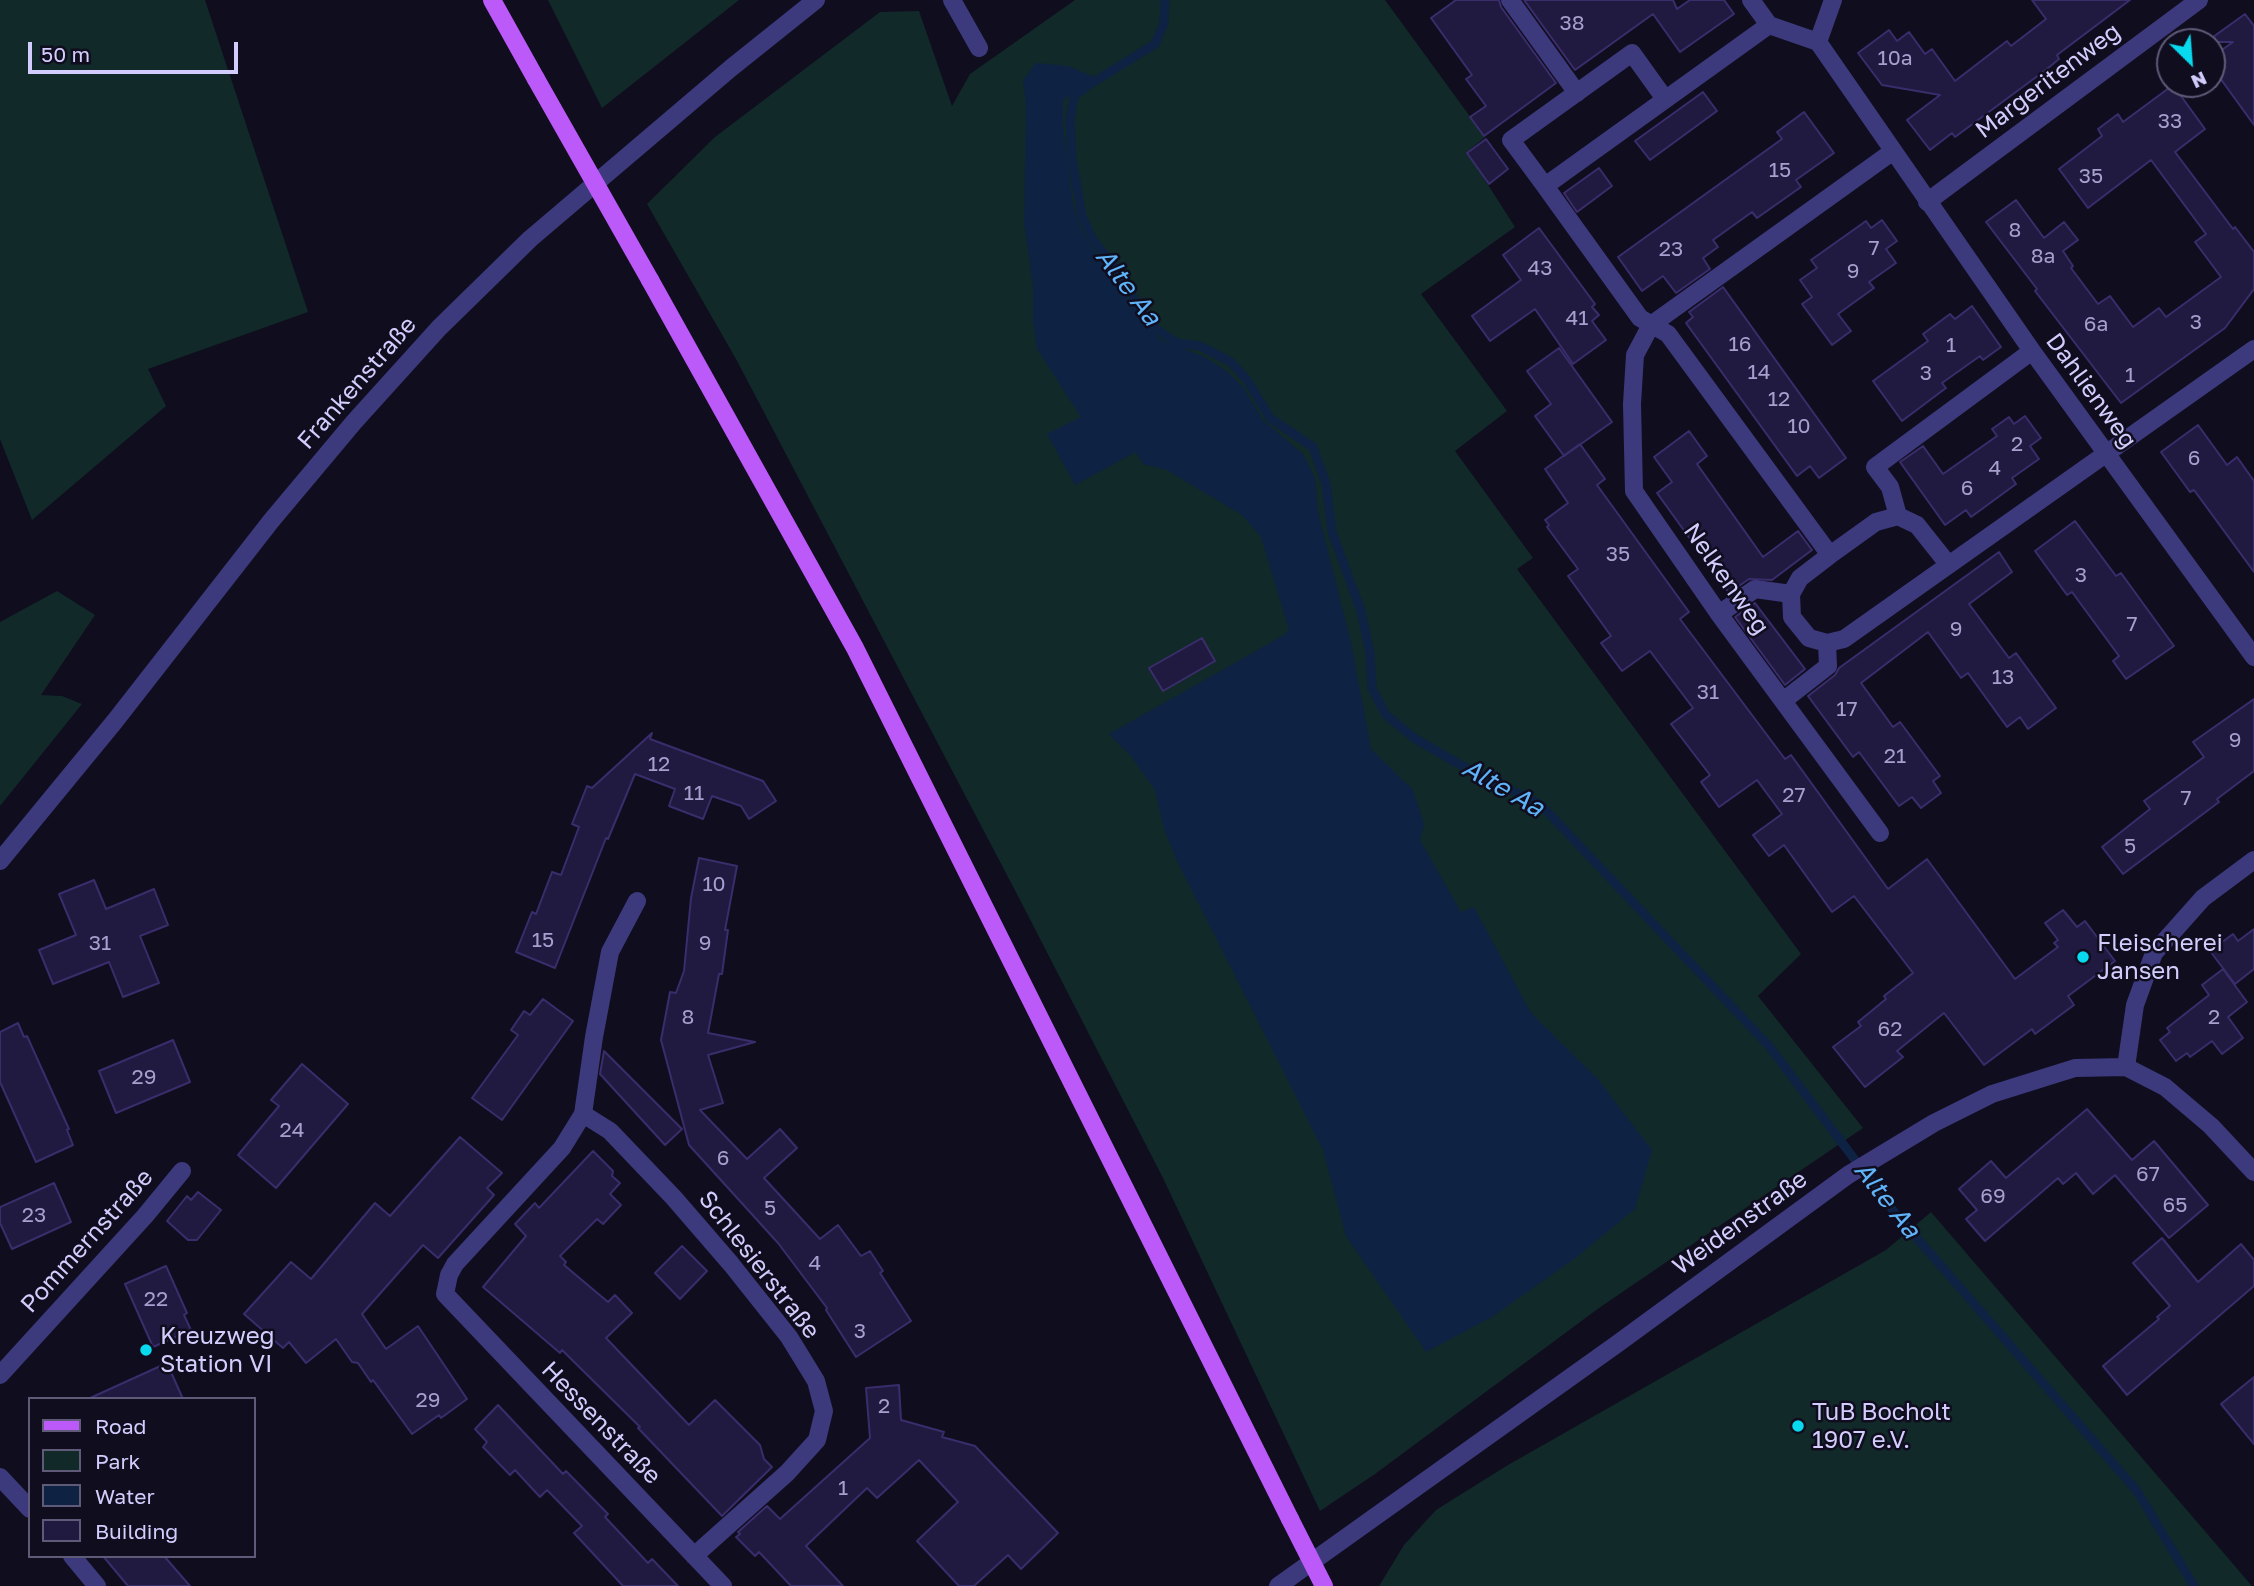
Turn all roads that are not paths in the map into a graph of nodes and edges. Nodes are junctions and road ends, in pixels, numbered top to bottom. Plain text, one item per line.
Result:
1 (492, 0) edge
2 (816, 0) edge
3 (951, 0) edge
4 (1510, 0) edge
5 (1751, 0) edge
6 (1833, 0) edge
7 (2199, 0) edge
8 (1769, 25) junction
9 (1818, 42) junction
10 (979, 48) dead end
11 (1577, 93) junction
12 (1665, 99) junction
13 (1892, 152) junction
14 (1545, 186) junction
15 (1927, 202) junction
16 (1651, 325) junction
17 (2254, 349) edge
18 (2032, 351) junction
19 (2106, 453) junction
20 (1898, 516) junction
21 (1830, 555) junction
22 (1948, 564) junction
23 (1791, 594) junction
24 (1719, 614) junction
25 (1827, 643) junction
26 (2254, 657) edge
27 (1783, 701) junction
28 (1880, 832) dead end
29 (2254, 860) edge
30 (0, 861) edge
31 (637, 901) dead end
32 (2126, 1067) junction
33 (583, 1115) junction
34 (182, 1171) dead end
35 (2254, 1172) edge
36 (0, 1374) edge
37 (0, 1477) edge
38 (28, 1507) edge
39 (694, 1556) junction
40 (74, 1558) edge
41 (97, 1586) edge
42 (723, 1586) edge
43 (1278, 1586) edge
44 (1324, 1586) edge

1 - 44 main road, bridge
2 - 30 street, Frankenstraße
3 - 10 street
4 - 11 street
5 - 8 street
6 - 9 street
7 - 15 street, Margeritenweg
8 - 9 street
8 - 12 street
9 - 13 street, Dahlienweg
11 - 12 street
11 - 14 street
12 - 14 street
13 - 15 street, Dahlienweg
13 - 16 street
14 - 16 street
15 - 18 street, Dahlienweg
16 - 21 street
16 - 24 street, Nelkenweg
17 - 19 street
18 - 19 street, Dahlienweg
18 - 20 street
19 - 22 street
19 - 26 street, Dahlienweg
20 - 21 street, Nelkenweg
20 - 22 street
21 - 23 street, Nelkenweg
22 - 25 street
23 - 24 street
23 - 25 street, Nelkenweg
24 - 27 street, Nelkenweg
25 - 27 street
27 - 28 street, Nelkenweg
29 - 32 street
31 - 33 street
32 - 35 street, Weidenstraße
32 - 43 street, Weidenstraße
33 - 39 street, Schlesierstraße
33 - 39 street, Hessenstraße
34 - 36 street, Pommernstraße
37 - 38 street
39 - 42 street, Hessenstraße
40 - 41 street

